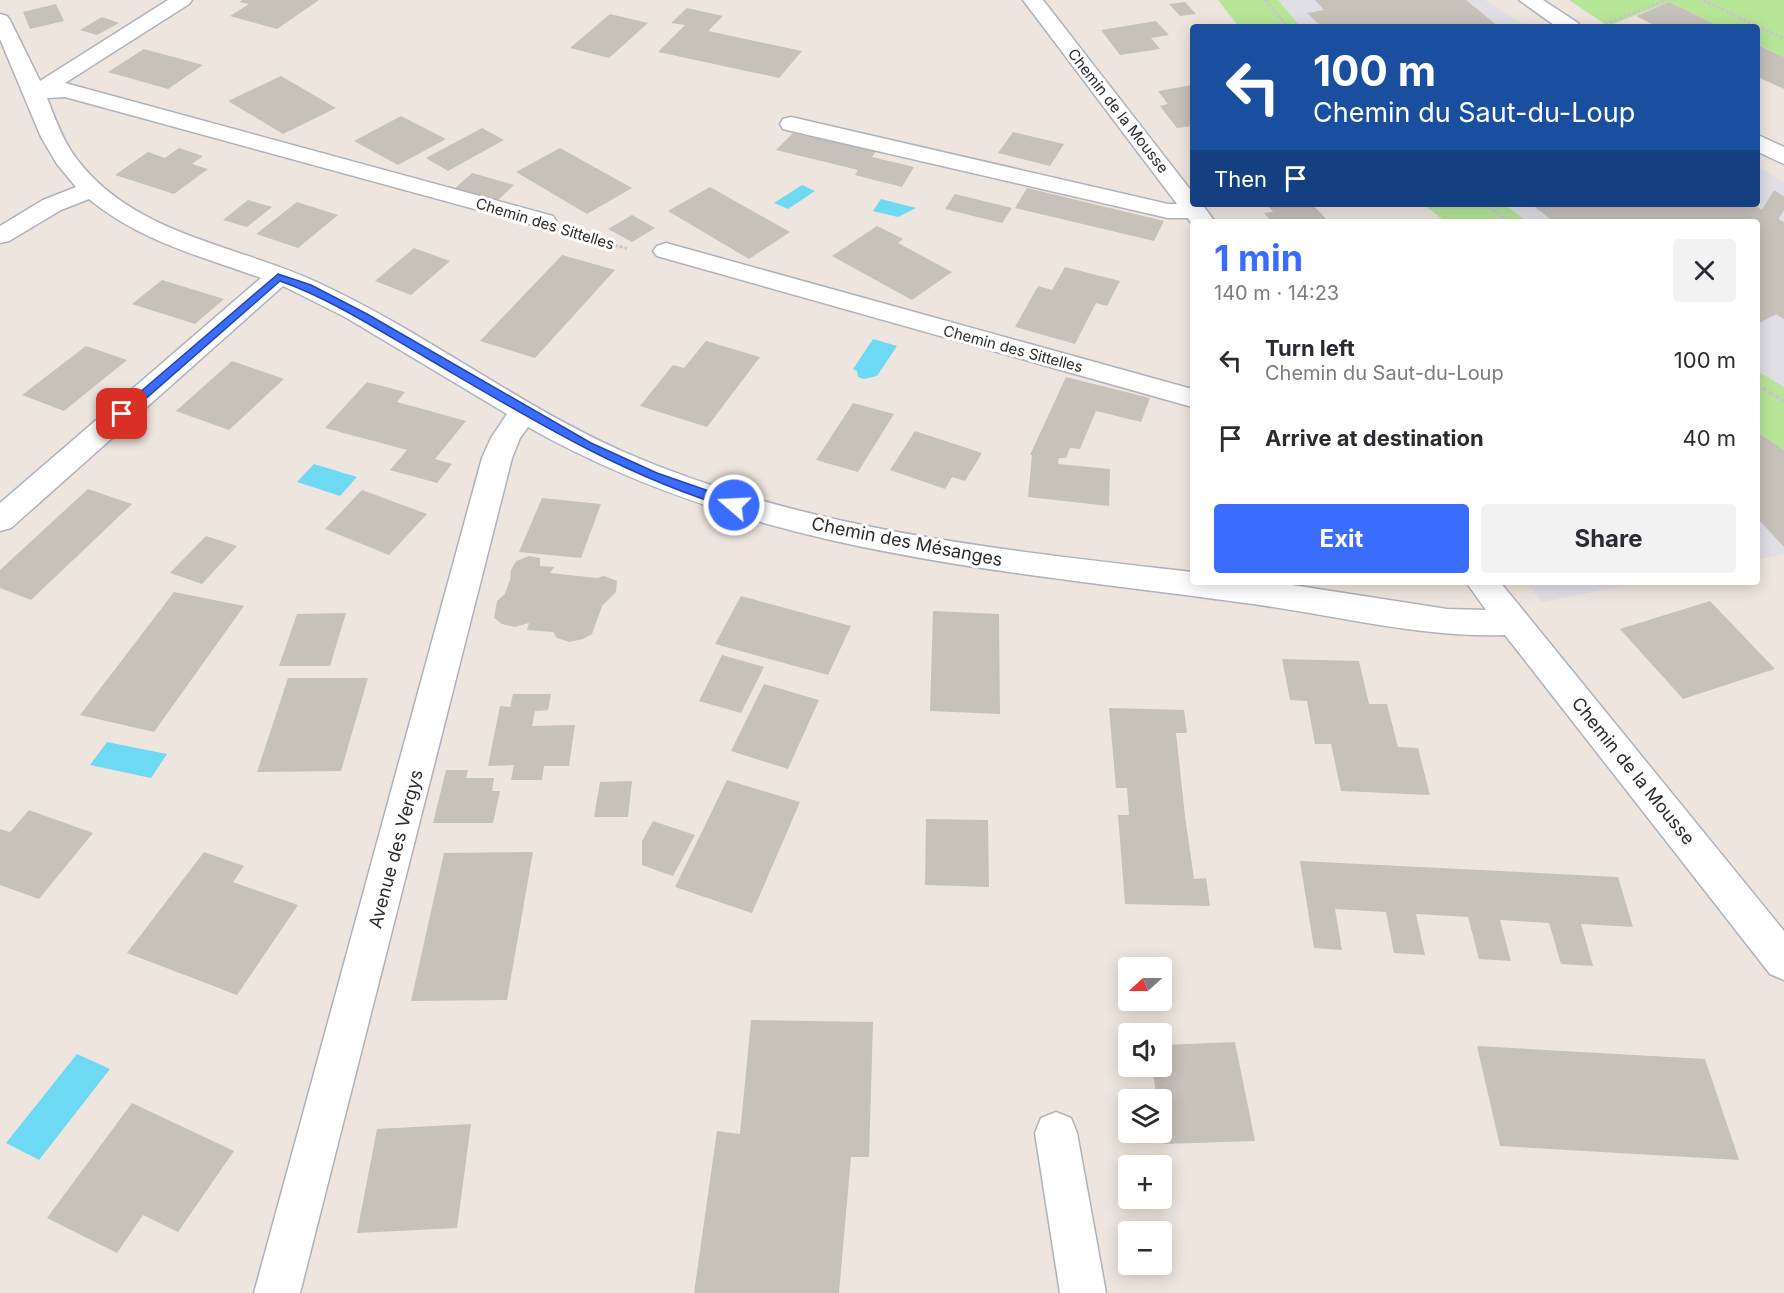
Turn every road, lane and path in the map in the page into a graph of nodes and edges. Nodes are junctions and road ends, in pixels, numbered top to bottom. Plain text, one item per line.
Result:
1 (182, 0) edge
2 (1033, 0) edge
3 (1265, 0) edge
4 (1529, 0) edge
5 (1666, 0) edge
6 (1703, 0) edge
7 (0, 20) edge
8 (1285, 24) edge
9 (1566, 24) edge
10 (1605, 24) edge
11 (1753, 24) edge
12 (1760, 27) edge
13 (1784, 39) edge
14 (35, 93) junction
15 (791, 124) dead end
16 (1760, 143) edge
17 (1784, 157) edge
18 (92, 189) junction
19 (1190, 205) edge
20 (1489, 207) edge
21 (1199, 217) edge
22 (1505, 219) edge
23 (544, 221) joint
24 (0, 236) edge
25 (666, 251) joint
26 (278, 277) junction
27 (1760, 386) edge
28 (1190, 397) edge
29 (1784, 401) edge
30 (526, 411) junction
31 (0, 520) edge
32 (1190, 585) edge
33 (1192, 585) edge
34 (1485, 587) edge
35 (1513, 622) junction
36 (1784, 961) edge
37 (1056, 1133) dead end
38 (278, 1293) edge
39 (1083, 1293) edge

1 - 14 street
2 - 19 street, Chemin de la Mousse
3 - 8 path
4 - 9 street
5 - 10 path
6 - 11 path
7 - 14 street, Chemin des Mésanges
12 - 13 path
14 - 18 street, Chemin des Mésanges
14 - 23 street, Chemin des Sittelles
15 - 21 street
16 - 17 street
18 - 24 street
18 - 26 street, Chemin des Mésanges
20 - 22 path
23 - 25 path, Chemin des Sittelles
25 - 28 street, Chemin des Sittelles
26 - 30 street, Chemin des Mésanges
26 - 31 street
27 - 29 path
30 - 32 street, Chemin des Mésanges
30 - 38 street, Avenue des Vergys
33 - 35 street, Chemin des Mésanges
34 - 35 street, Chemin de la Mousse
35 - 36 street, Chemin de la Mousse
37 - 39 street

